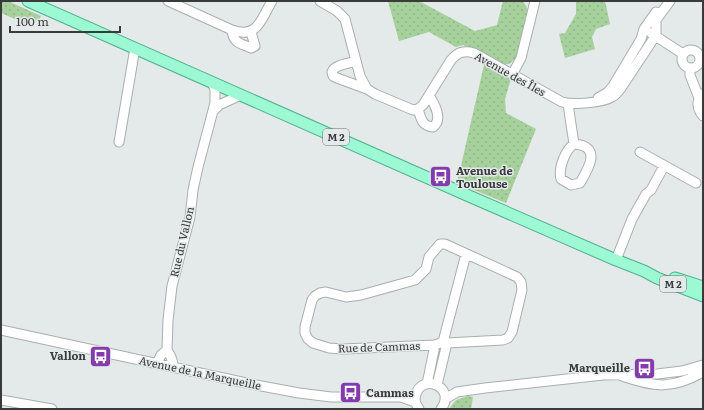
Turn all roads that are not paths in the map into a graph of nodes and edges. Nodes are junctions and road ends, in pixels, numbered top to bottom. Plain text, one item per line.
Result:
1 (28, 1) edge
2 (168, 1) edge
3 (272, 1) edge
4 (320, 1) edge
5 (535, 1) edge
6 (663, 1) edge
7 (670, 1) edge
8 (644, 29) junction
9 (232, 30) junction
10 (251, 32) junction
11 (656, 35) junction
12 (135, 48) junction
13 (701, 52) edge
14 (684, 54) junction
15 (356, 62) junction
16 (690, 68) junction
17 (512, 75) junction
18 (212, 82) junction
19 (367, 89) junction
20 (241, 95) junction
21 (430, 96) junction
22 (701, 96) edge
23 (572, 104) junction
24 (418, 109) junction
25 (213, 111) junction
26 (703, 116) edge
27 (118, 142) dead end
28 (574, 144) junction
29 (640, 152) dead end
30 (664, 166) junction
31 (696, 183) dead end
32 (466, 254) junction
33 (616, 260) junction
34 (644, 270) junction
35 (703, 287) edge
36 (703, 296) edge
37 (1, 330) edge
38 (441, 343) junction
39 (167, 350) junction
40 (157, 363) junction
41 (703, 366) edge
42 (174, 367) junction
43 (703, 372) edge
44 (618, 375) junction
45 (427, 384) junction
46 (416, 391) junction
47 (442, 392) junction
48 (401, 397) junction
49 (1, 400) edge
50 (417, 405) edge
51 (52, 409) edge
52 (441, 409) edge

1 - 12 main road, M 2
2 - 9 street
3 - 10 street
4 - 15 street
5 - 17 street
6 - 8 street
7 - 11 street
8 - 11 street
8 - 23 street
9 - 10 street
9 - 10 street
11 - 14 street
11 - 23 street
12 - 18 main road, M 2
12 - 27 street
13 - 14 street
13 - 16 street
14 - 16 street
15 - 19 street
15 - 19 street
16 - 22 street
17 - 21 street, Avenue des Îles
17 - 23 street, Avenue des Îles
18 - 20 main road, M 2
18 - 25 street, Rue du Vallon
19 - 24 street
20 - 25 street
20 - 33 main road, M 2
21 - 24 street, Avenue des Îles
21 - 24 street
22 - 26 street
23 - 28 street
25 - 39 street, Rue du Vallon
28 - 28 street
29 - 30 street
30 - 31 street
30 - 33 street
32 - 38 street
32 - 38 street
32 - 38 street, Rue de Cammas
33 - 34 main road, M 2
34 - 35 main road, M 2
34 - 36 main road, M 2
37 - 40 street, Avenue de la Marqueille
38 - 45 street, Rue de Cammas
38 - 47 street
39 - 40 street
39 - 42 street, Rue du Vallon
40 - 42 street, Avenue de la Marqueille
41 - 44 street
42 - 48 street, Avenue de la Marqueille
43 - 44 street
44 - 47 street
45 - 46 street, Avenue de la Marqueille
45 - 47 street
46 - 48 street, Avenue de la Marqueille
46 - 50 street
47 - 52 street
48 - 50 street, Avenue de la Marqueille
49 - 51 street

